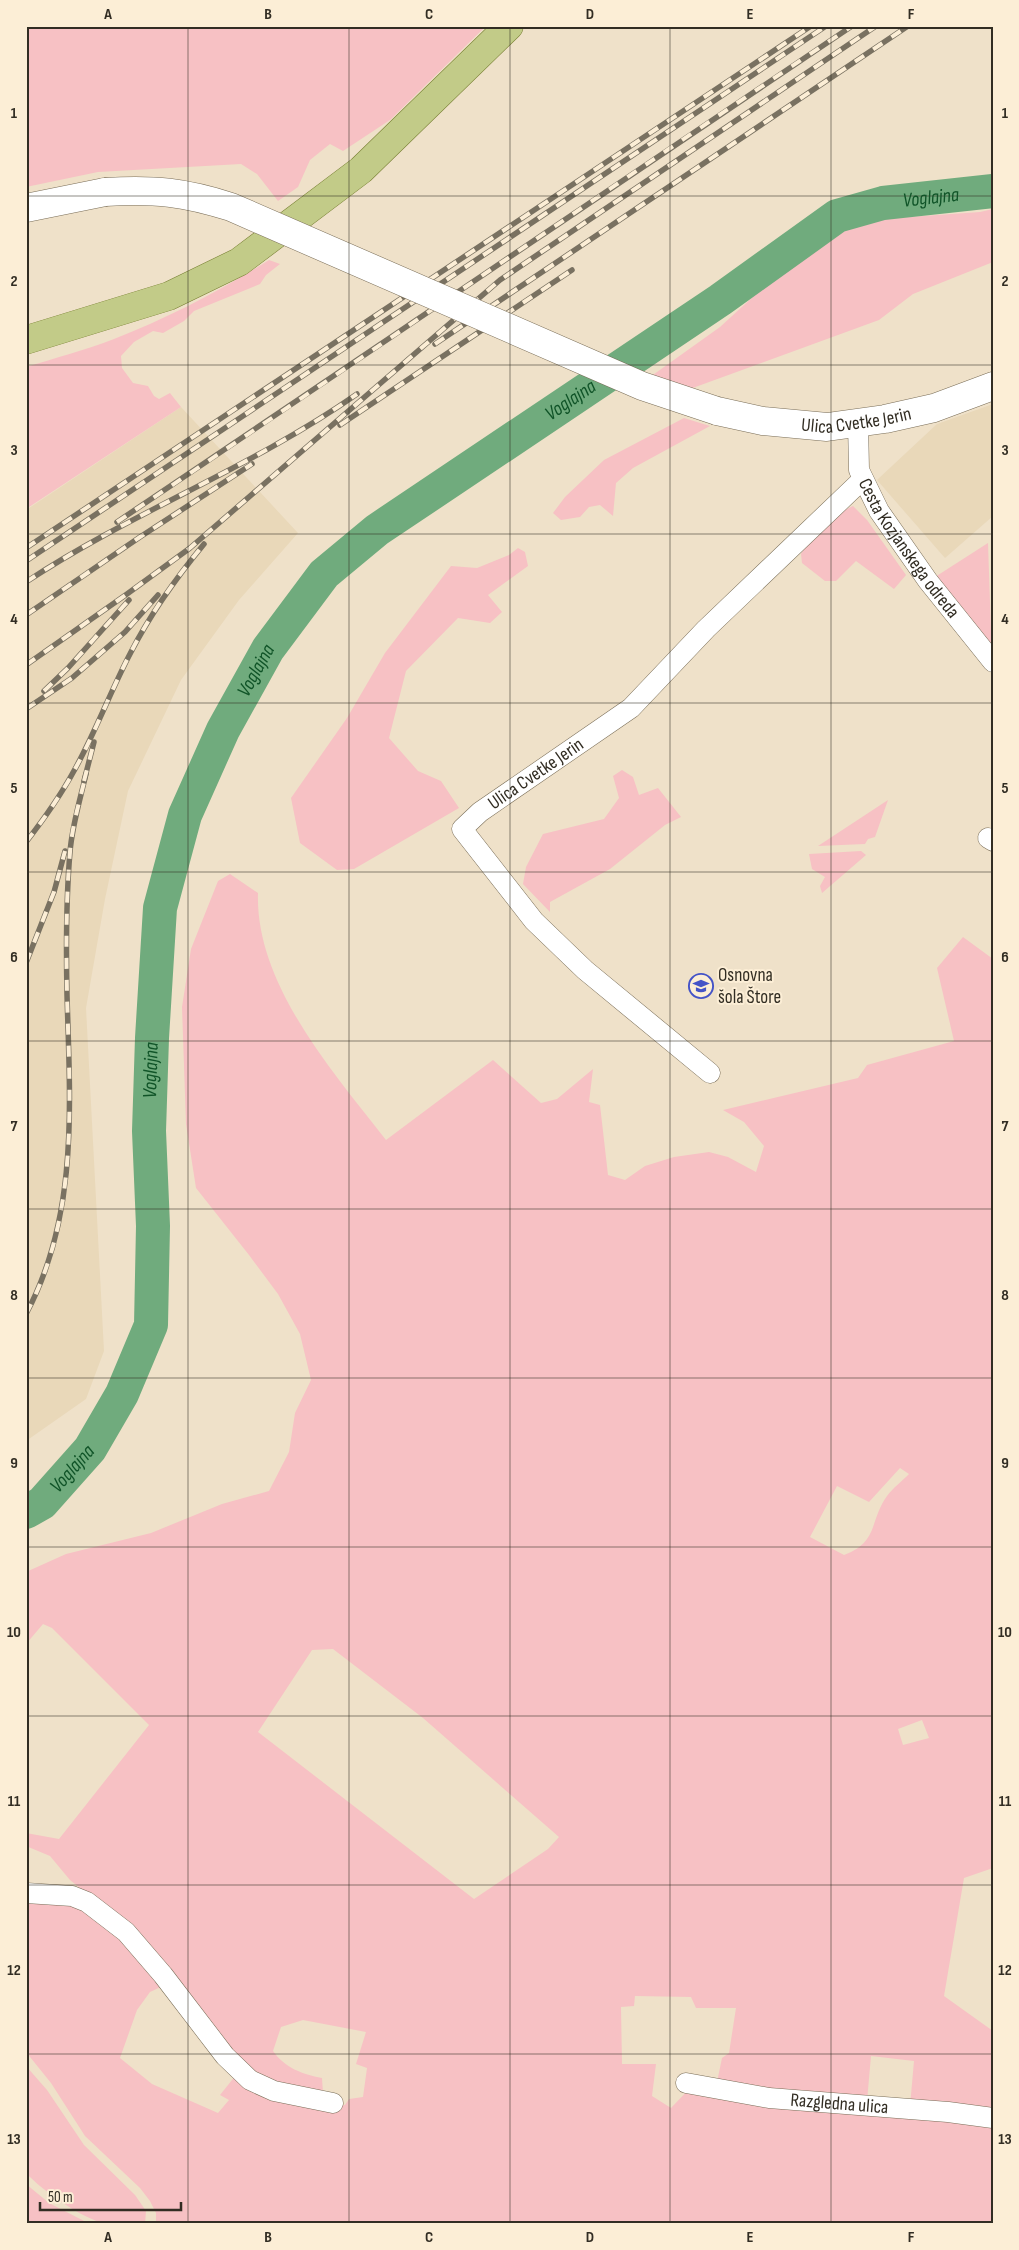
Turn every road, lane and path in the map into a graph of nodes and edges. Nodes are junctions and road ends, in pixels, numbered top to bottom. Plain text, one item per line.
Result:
1 (509, 26) edge
2 (26, 208) edge
3 (26, 340) edge
4 (993, 386) edge
5 (858, 422) junction
6 (863, 479) junction
7 (993, 662) edge
8 (710, 1073) dead end
9 (26, 1893) edge
10 (686, 2082) dead end
11 (333, 2103) dead end
12 (993, 2118) edge

1 - 3 main road
2 - 5 street, Ulica Cvetke Jerin, bridge
4 - 5 street, Ulica Cvetke Jerin
5 - 6 street, Cesta Kozjanskega odreda
6 - 7 street, Cesta Kozjanskega odreda
6 - 8 street, Ulica Cvetke Jerin
9 - 11 street
10 - 12 street, Razgledna ulica

